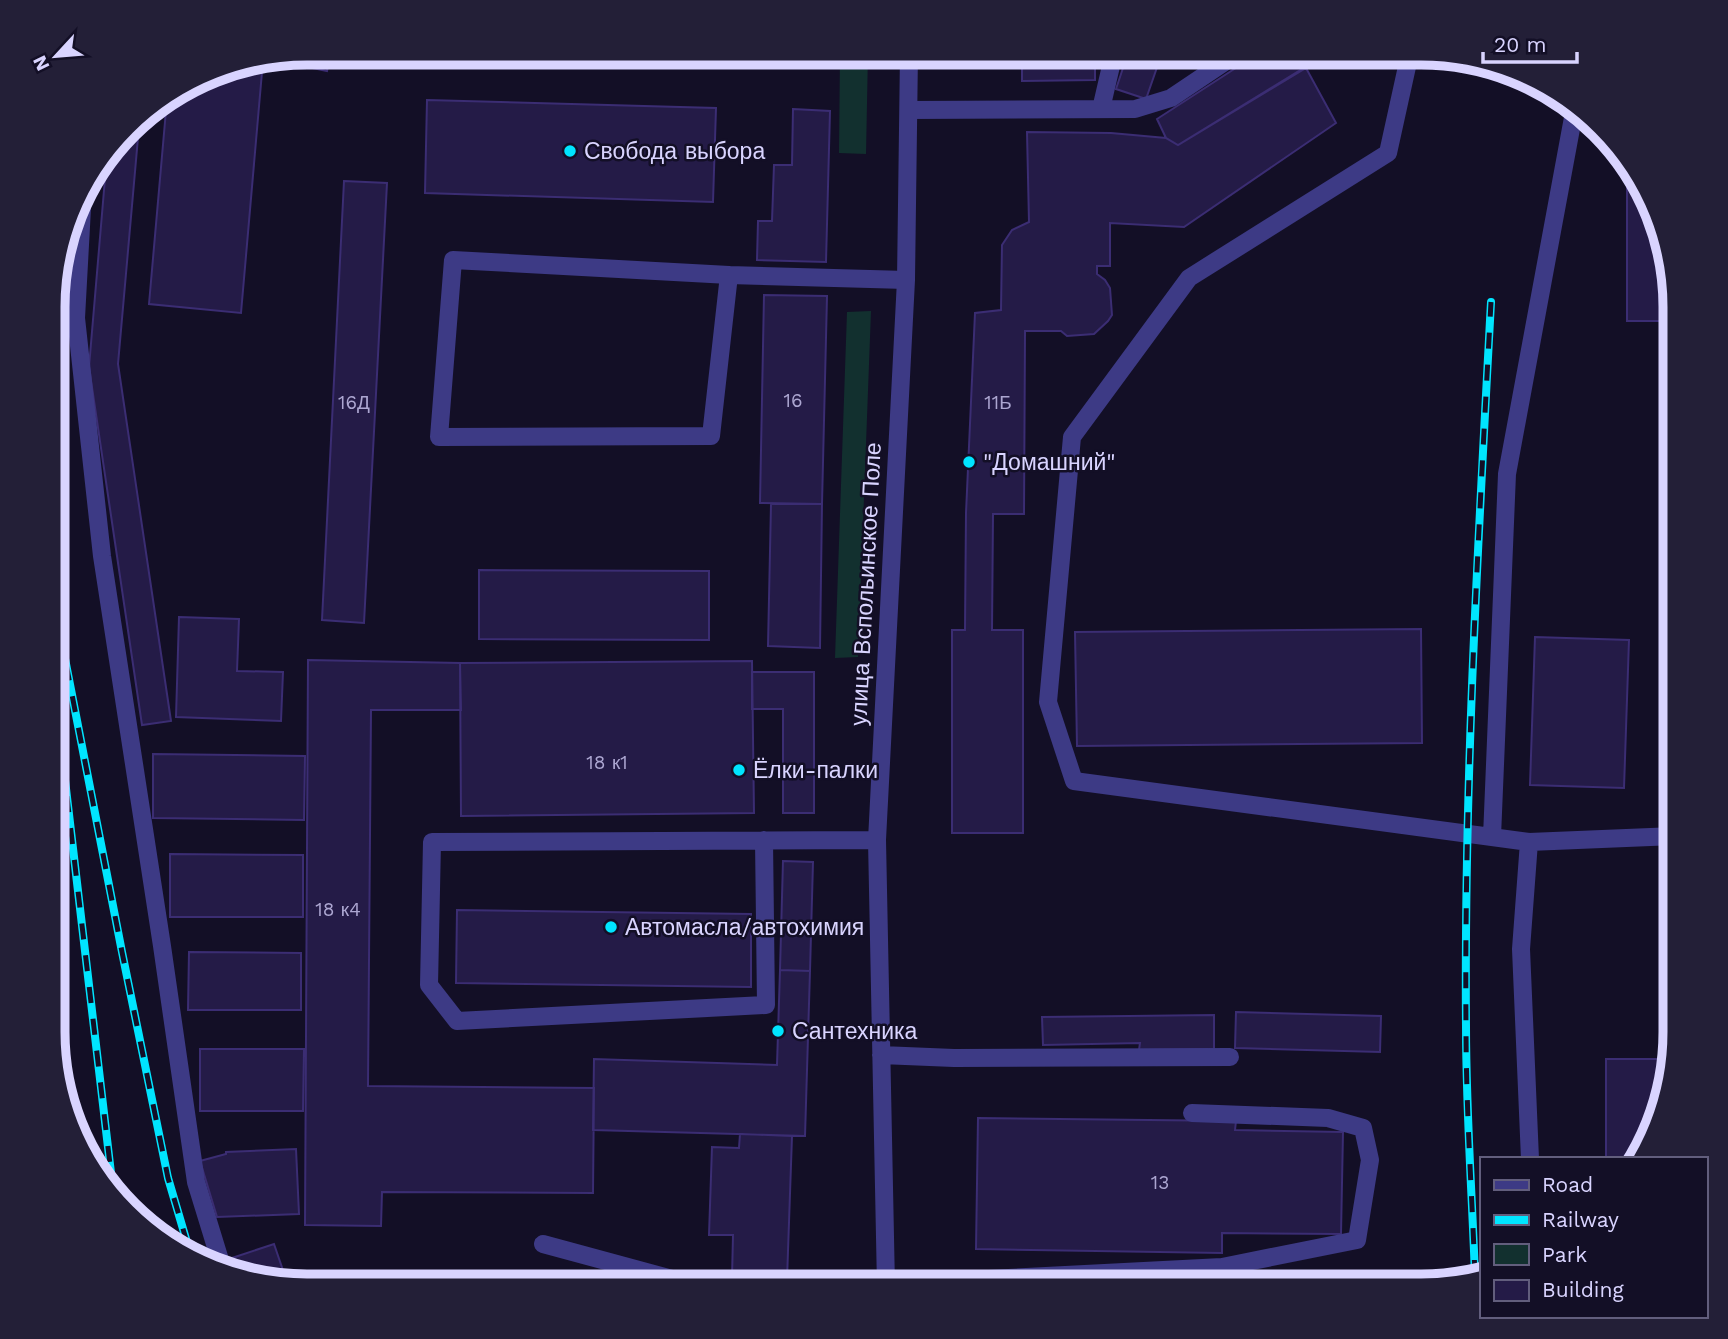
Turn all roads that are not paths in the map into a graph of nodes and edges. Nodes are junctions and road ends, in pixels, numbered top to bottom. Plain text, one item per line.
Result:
1 (909, 65) edge
2 (1111, 65) edge
3 (1220, 65) edge
4 (1407, 65) edge
5 (1101, 109) junction
6 (909, 110) junction
7 (1573, 119) edge
8 (81, 221) edge
9 (729, 275) junction
10 (906, 280) junction
11 (1663, 836) edge
12 (1492, 837) junction
13 (764, 840) junction
14 (877, 840) junction
15 (1529, 842) junction
16 (881, 1055) junction
17 (1230, 1057) dead end
18 (1192, 1112) dead end
19 (1530, 1157) edge
20 (543, 1244) dead end
21 (219, 1258) edge
22 (654, 1274) edge
23 (886, 1274) edge
24 (1075, 1274) edge

1 - 6 street, улица Вспольинское Поле
2 - 5 street
3 - 5 street
4 - 12 street
5 - 6 street
6 - 10 street, улица Вспольинское Поле
7 - 12 street
8 - 21 street
9 - 9 street
9 - 10 street
10 - 14 street, улица Вспольинское Поле
11 - 15 street
12 - 15 street
13 - 13 street
13 - 14 street
14 - 16 street, улица Вспольинское Поле
15 - 19 street
16 - 17 street
16 - 23 street, улица Вспольинское Поле
18 - 24 street
20 - 22 street

